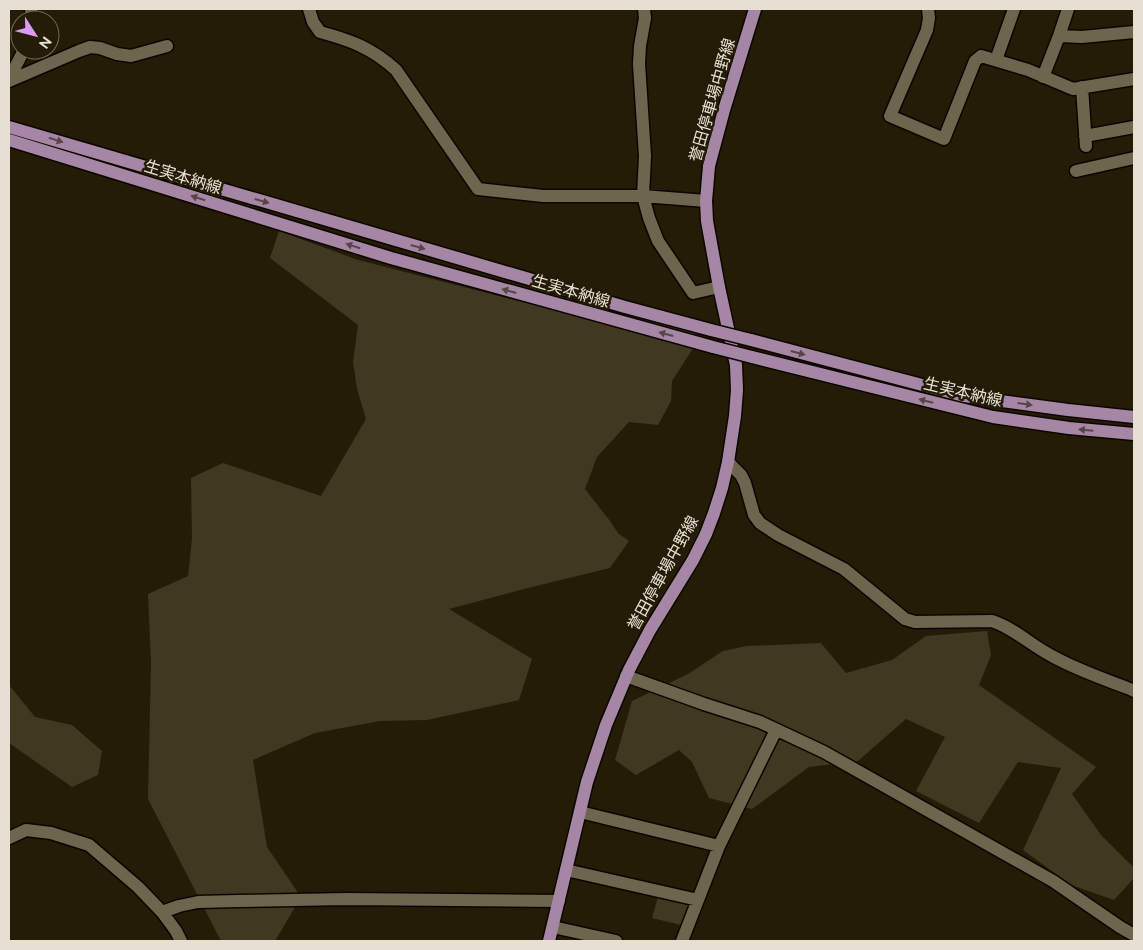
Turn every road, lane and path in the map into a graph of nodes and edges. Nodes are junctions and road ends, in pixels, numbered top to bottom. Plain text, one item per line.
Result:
1 (308, 9) edge
2 (644, 9) edge
3 (755, 9) edge
4 (928, 9) edge
5 (1014, 9) edge
6 (1068, 9) edge
7 (1134, 32) edge
8 (1059, 36) junction
9 (167, 46) dead end
10 (19, 60) edge
11 (996, 60) junction
12 (1043, 77) junction
13 (1134, 79) edge
14 (9, 80) edge
15 (1082, 87) junction
16 (9, 127) edge
17 (1134, 127) edge
18 (9, 140) edge
19 (1134, 158) edge
20 (1076, 171) dead end
21 (643, 196) junction
22 (706, 201) junction
23 (719, 287) junction
24 (1134, 417) edge
25 (1134, 434) edge
26 (728, 462) junction
27 (626, 676) junction
28 (1134, 691) edge
29 (776, 730) junction
30 (580, 812) junction
31 (9, 838) edge
32 (719, 846) junction
33 (566, 870) junction
34 (698, 900) junction
35 (559, 901) junction
36 (162, 912) junction
37 (553, 927) junction
38 (1134, 935) edge
39 (181, 941) edge
40 (549, 941) edge
41 (616, 941) edge
42 (682, 941) edge

1 - 21 street
2 - 21 street
3 - 22 main road, 誉田停車場中野線
4 - 11 street
5 - 11 street
6 - 8 street
7 - 8 street
8 - 12 street
9 - 14 street
10 - 14 street
11 - 12 street
12 - 15 street
13 - 15 street
15 - 17 street
16 -> 24 main road, 生実本納線, bridge
25 -> 18 main road, 生実本納線, bridge
19 - 20 street
21 - 22 street
21 - 23 street
22 - 23 main road, 誉田停車場中野線
23 - 26 main road, 誉田停車場中野線
26 - 27 main road, 誉田停車場中野線
26 - 28 street
27 - 29 street
27 - 30 main road, 誉田停車場中野線
29 - 32 street
29 - 38 street
30 - 32 street
30 - 33 main road, 誉田停車場中野線
31 - 36 street
32 - 34 street
33 - 34 street
33 - 35 main road, 誉田停車場中野線
34 - 42 street
35 - 36 street
35 - 37 main road, 誉田停車場中野線
36 - 39 street
37 - 40 main road, 誉田停車場中野線
37 - 41 street

